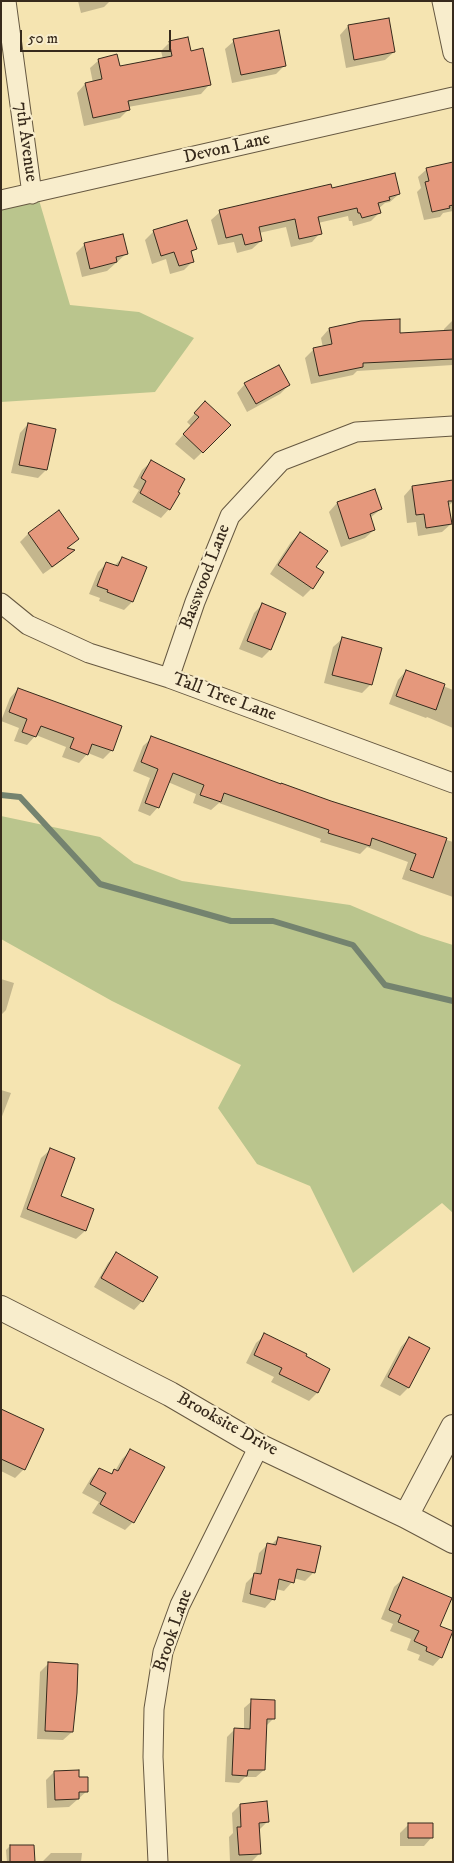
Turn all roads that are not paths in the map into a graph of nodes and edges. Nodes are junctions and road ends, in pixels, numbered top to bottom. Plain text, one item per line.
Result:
1 (6, 1) edge
2 (442, 1) edge
3 (453, 53) edge
4 (453, 97) edge
5 (32, 194) junction
6 (1, 200) edge
7 (453, 426) edge
8 (1, 603) edge
9 (169, 678) junction
10 (453, 783) edge
11 (1, 1308) edge
12 (453, 1427) edge
13 (259, 1446) junction
14 (406, 1516) junction
15 (453, 1541) edge
16 (158, 1862) edge

1 - 5 street, 7th Avenue
2 - 3 street
4 - 5 street, Devon Lane
5 - 6 street, Devon Lane
7 - 9 street, Basswood Lane
8 - 9 street, Tall Tree Lane
9 - 10 street, Tall Tree Lane
11 - 13 street, Brooksite Drive
12 - 14 street
13 - 14 street, Brooksite Drive
13 - 16 street, Brook Lane
14 - 15 street, Brooksite Drive

